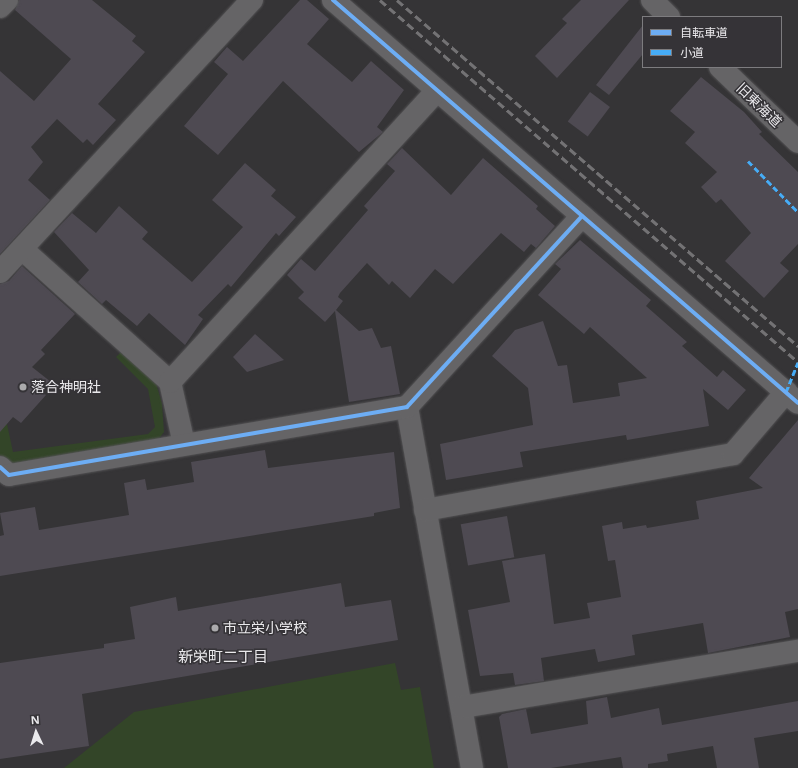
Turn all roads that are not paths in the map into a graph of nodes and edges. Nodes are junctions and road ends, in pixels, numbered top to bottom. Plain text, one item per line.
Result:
1 (6, 0) edge
2 (252, 0) edge
3 (333, 0) edge
4 (652, 0) edge
5 (0, 7) edge
6 (668, 16) edge
7 (721, 68) edge
8 (437, 91) junction
9 (798, 142) edge
10 (582, 216) junction
11 (22, 249) junction
12 (0, 272) edge
13 (170, 382) junction
14 (792, 397) edge
15 (407, 407) junction
16 (184, 444) junction
17 (0, 467) edge
18 (425, 510) junction
19 (798, 651) edge
20 (462, 707) junction
21 (472, 768) edge

1 - 5 street
2 - 11 street
3 - 8 street
4 - 6 street
7 - 9 street, 旧東海道
8 - 10 street
8 - 13 street
10 - 14 street
10 - 15 street
11 - 12 street
11 - 13 street
13 - 16 street
14 - 18 street
15 - 16 street
15 - 18 street
16 - 17 street
18 - 20 street
19 - 20 street
20 - 21 street

